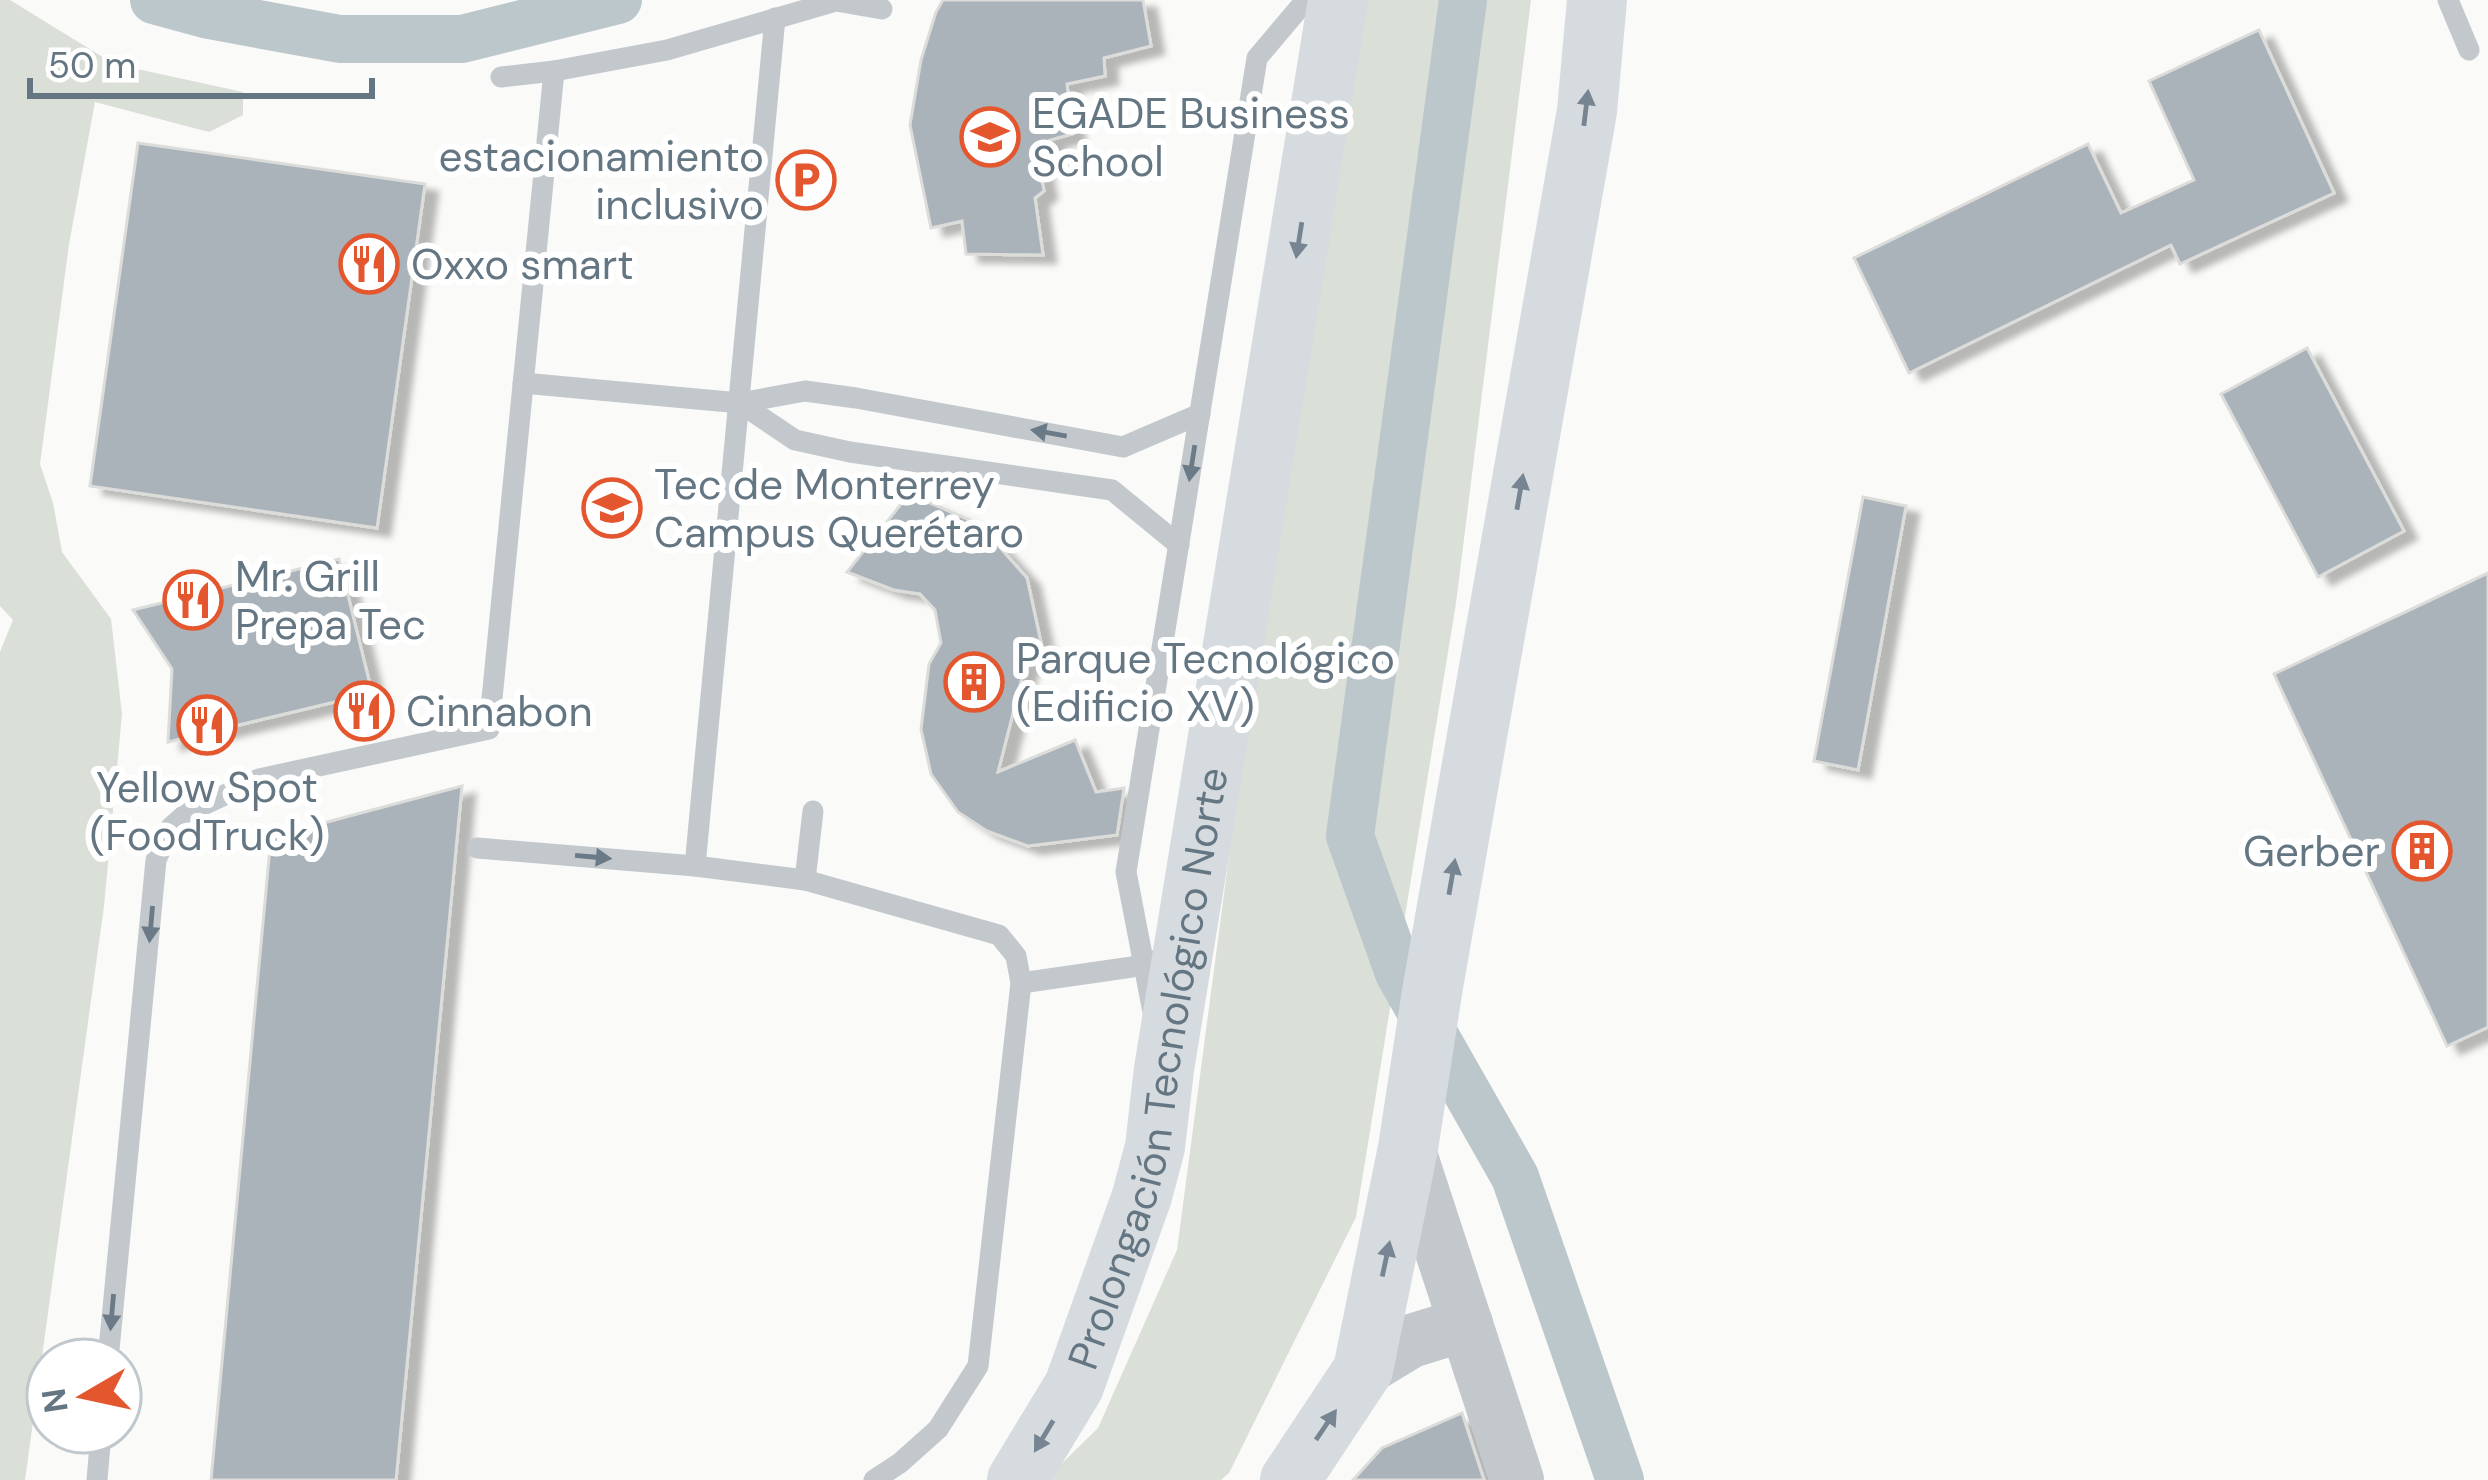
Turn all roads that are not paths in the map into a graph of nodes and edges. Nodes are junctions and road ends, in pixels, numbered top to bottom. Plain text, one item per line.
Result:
1 (1306, 0) edge
2 (1338, 0) edge
3 (1597, 0) edge
4 (2448, 0) edge
5 (882, 9) dead end
6 (775, 18) junction
7 (2469, 50) dead end
8 (554, 71) junction
9 (501, 76) dead end
10 (523, 383) junction
11 (740, 403) junction
12 (1200, 414) junction
13 (1179, 545) junction
14 (813, 811) dead end
15 (477, 848) dead end
16 (695, 866) junction
17 (805, 880) junction
18 (1164, 957) junction
19 (1021, 983) junction
20 (1408, 1148) junction
21 (1466, 1324) junction
22 (110, 1336) edge
23 (1363, 1370) junction
24 (874, 1480) edge
25 (1017, 1480) edge
26 (1290, 1480) edge
27 (1517, 1480) edge

1 - 12 lane
2 -> 18 main road, Prolongación Tecnológico Norte
20 -> 3 main road
4 - 7 lane
5 - 6 lane
6 - 8 lane
6 - 11 lane
8 - 9 lane
8 - 10 lane
10 - 11 lane
10 -> 22 lane
12 -> 11 lane
11 - 13 lane
11 - 16 lane
12 -> 13 lane
13 - 18 lane
14 - 17 lane
15 -> 16 lane
16 - 17 lane
17 - 19 lane
18 - 19 lane
18 -> 25 main road, Prolongación Tecnológico Norte
19 - 24 lane
20 - 21 street
23 -> 20 main road
21 - 23 street
21 - 27 street
26 -> 23 main road

